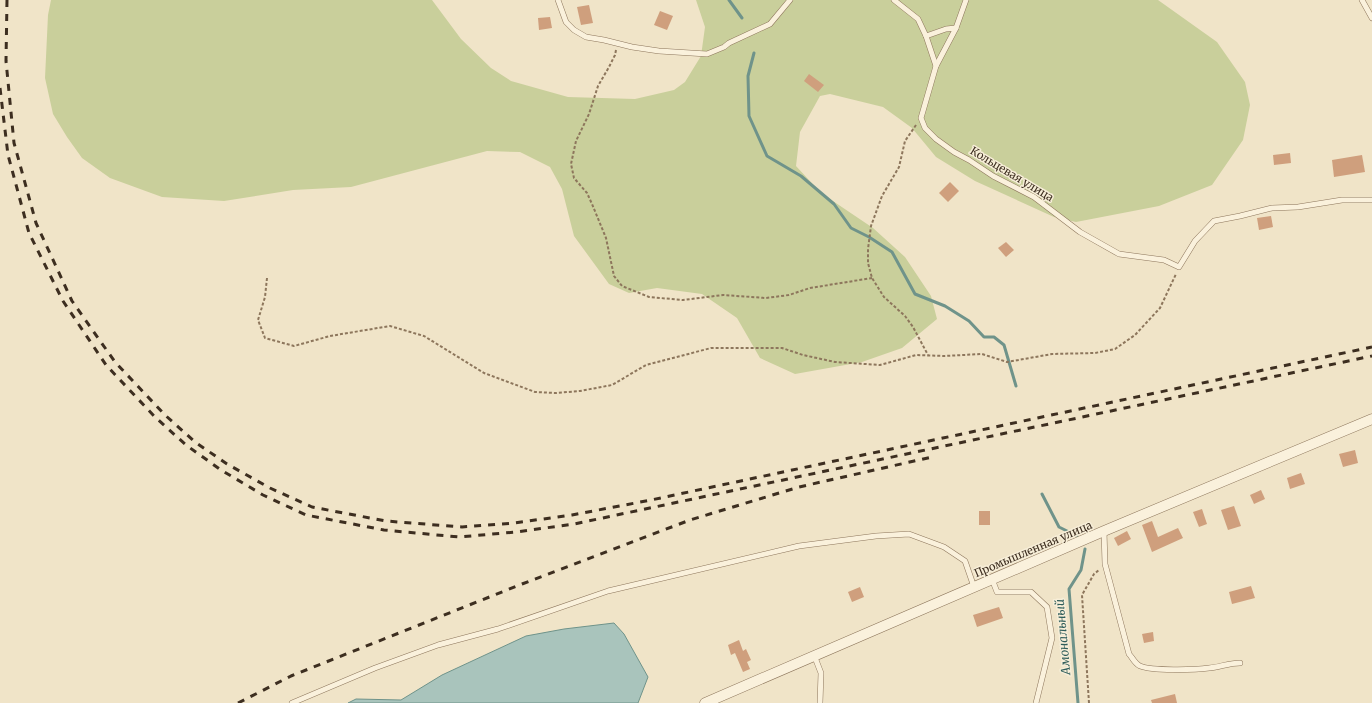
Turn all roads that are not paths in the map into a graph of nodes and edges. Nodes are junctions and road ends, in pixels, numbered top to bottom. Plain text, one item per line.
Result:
1 (558, 0) edge
2 (790, 0) edge
3 (894, 0) edge
4 (966, 0) edge
5 (1362, 0) edge
6 (1372, 18) edge
7 (956, 28) junction
8 (926, 36) junction
9 (936, 66) junction
10 (1372, 200) edge
11 (1372, 419) edge
12 (1104, 531) junction
13 (992, 579) junction
14 (974, 587) junction
15 (814, 655) junction
16 (1240, 663) dead end
17 (292, 703) edge
18 (705, 703) edge
19 (820, 703) edge
20 (1036, 703) edge

1 - 2 lane
3 - 8 lane
4 - 7 lane
5 - 6 lane
7 - 8 lane
7 - 9 lane
8 - 9 lane
9 - 10 lane, Кольцевая улица
11 - 12 street, Промышленная улица
12 - 13 street, Промышленная улица
12 - 16 lane
13 - 14 street, Промышленная улица
13 - 20 lane
14 - 15 street, Промышленная улица
14 - 17 lane
15 - 18 street, Промышленная улица
15 - 19 lane

